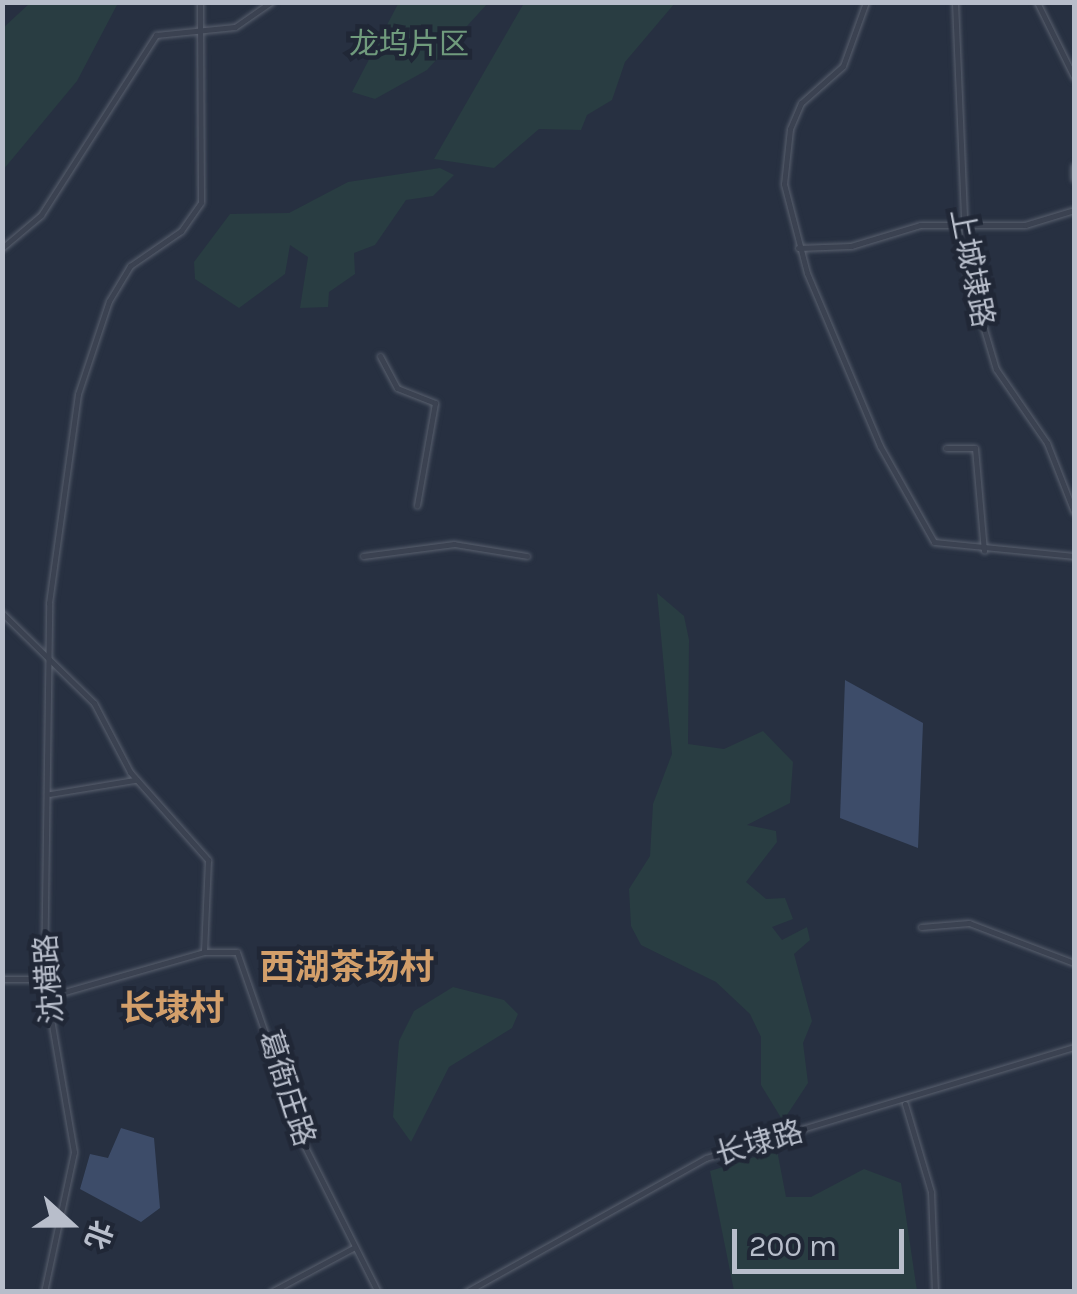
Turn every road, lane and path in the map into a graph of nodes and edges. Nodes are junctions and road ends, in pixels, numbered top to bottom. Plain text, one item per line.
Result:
1 (200, 2) edge
2 (271, 2) edge
3 (866, 2) edge
4 (955, 2) edge
5 (1036, 2) edge
6 (200, 32) junction
7 (1074, 77) edge
8 (1074, 166) edge
9 (1074, 179) edge
10 (1074, 210) edge
11 (961, 226) junction
12 (2, 248) edge
13 (798, 248) junction
14 (380, 356) dead end
15 (946, 448) dead end
16 (418, 505) dead end
17 (1074, 512) edge
18 (984, 552) junction
19 (364, 556) dead end
20 (528, 556) dead end
21 (1074, 556) edge
22 (2, 613) edge
23 (49, 662) junction
24 (137, 780) junction
25 (50, 794) junction
26 (921, 927) dead end
27 (204, 952) junction
28 (1074, 963) edge
29 (2, 979) edge
30 (44, 979) junction
31 (47, 998) junction
32 (1074, 1047) edge
33 (905, 1102) junction
34 (354, 1248) junction
35 (44, 1292) edge
36 (270, 1292) edge
37 (378, 1292) edge
38 (466, 1292) edge
39 (934, 1292) edge

1 - 6 street, 沈横路
2 - 6 street
3 - 13 street
4 - 11 street, 上城埭路
5 - 7 street
6 - 12 street
6 - 23 street, 沈横路
8 - 9 street
10 - 11 street
11 - 13 street
11 - 17 street, 上城埭路
13 - 18 street
14 - 16 street
15 - 18 street
18 - 21 street
19 - 20 street
22 - 23 street
23 - 24 street
23 - 25 street, 沈横路
24 - 25 street
24 - 27 street
25 - 30 street, 沈横路
26 - 28 street
27 - 31 street
27 - 34 street, 葛衙庄路
29 - 30 street
30 - 31 street, 沈横路
31 - 35 street, 沈横路
32 - 33 street, 长埭路
33 - 38 street, 长埭路
33 - 39 street
34 - 36 street
34 - 37 street, 葛衙庄路

